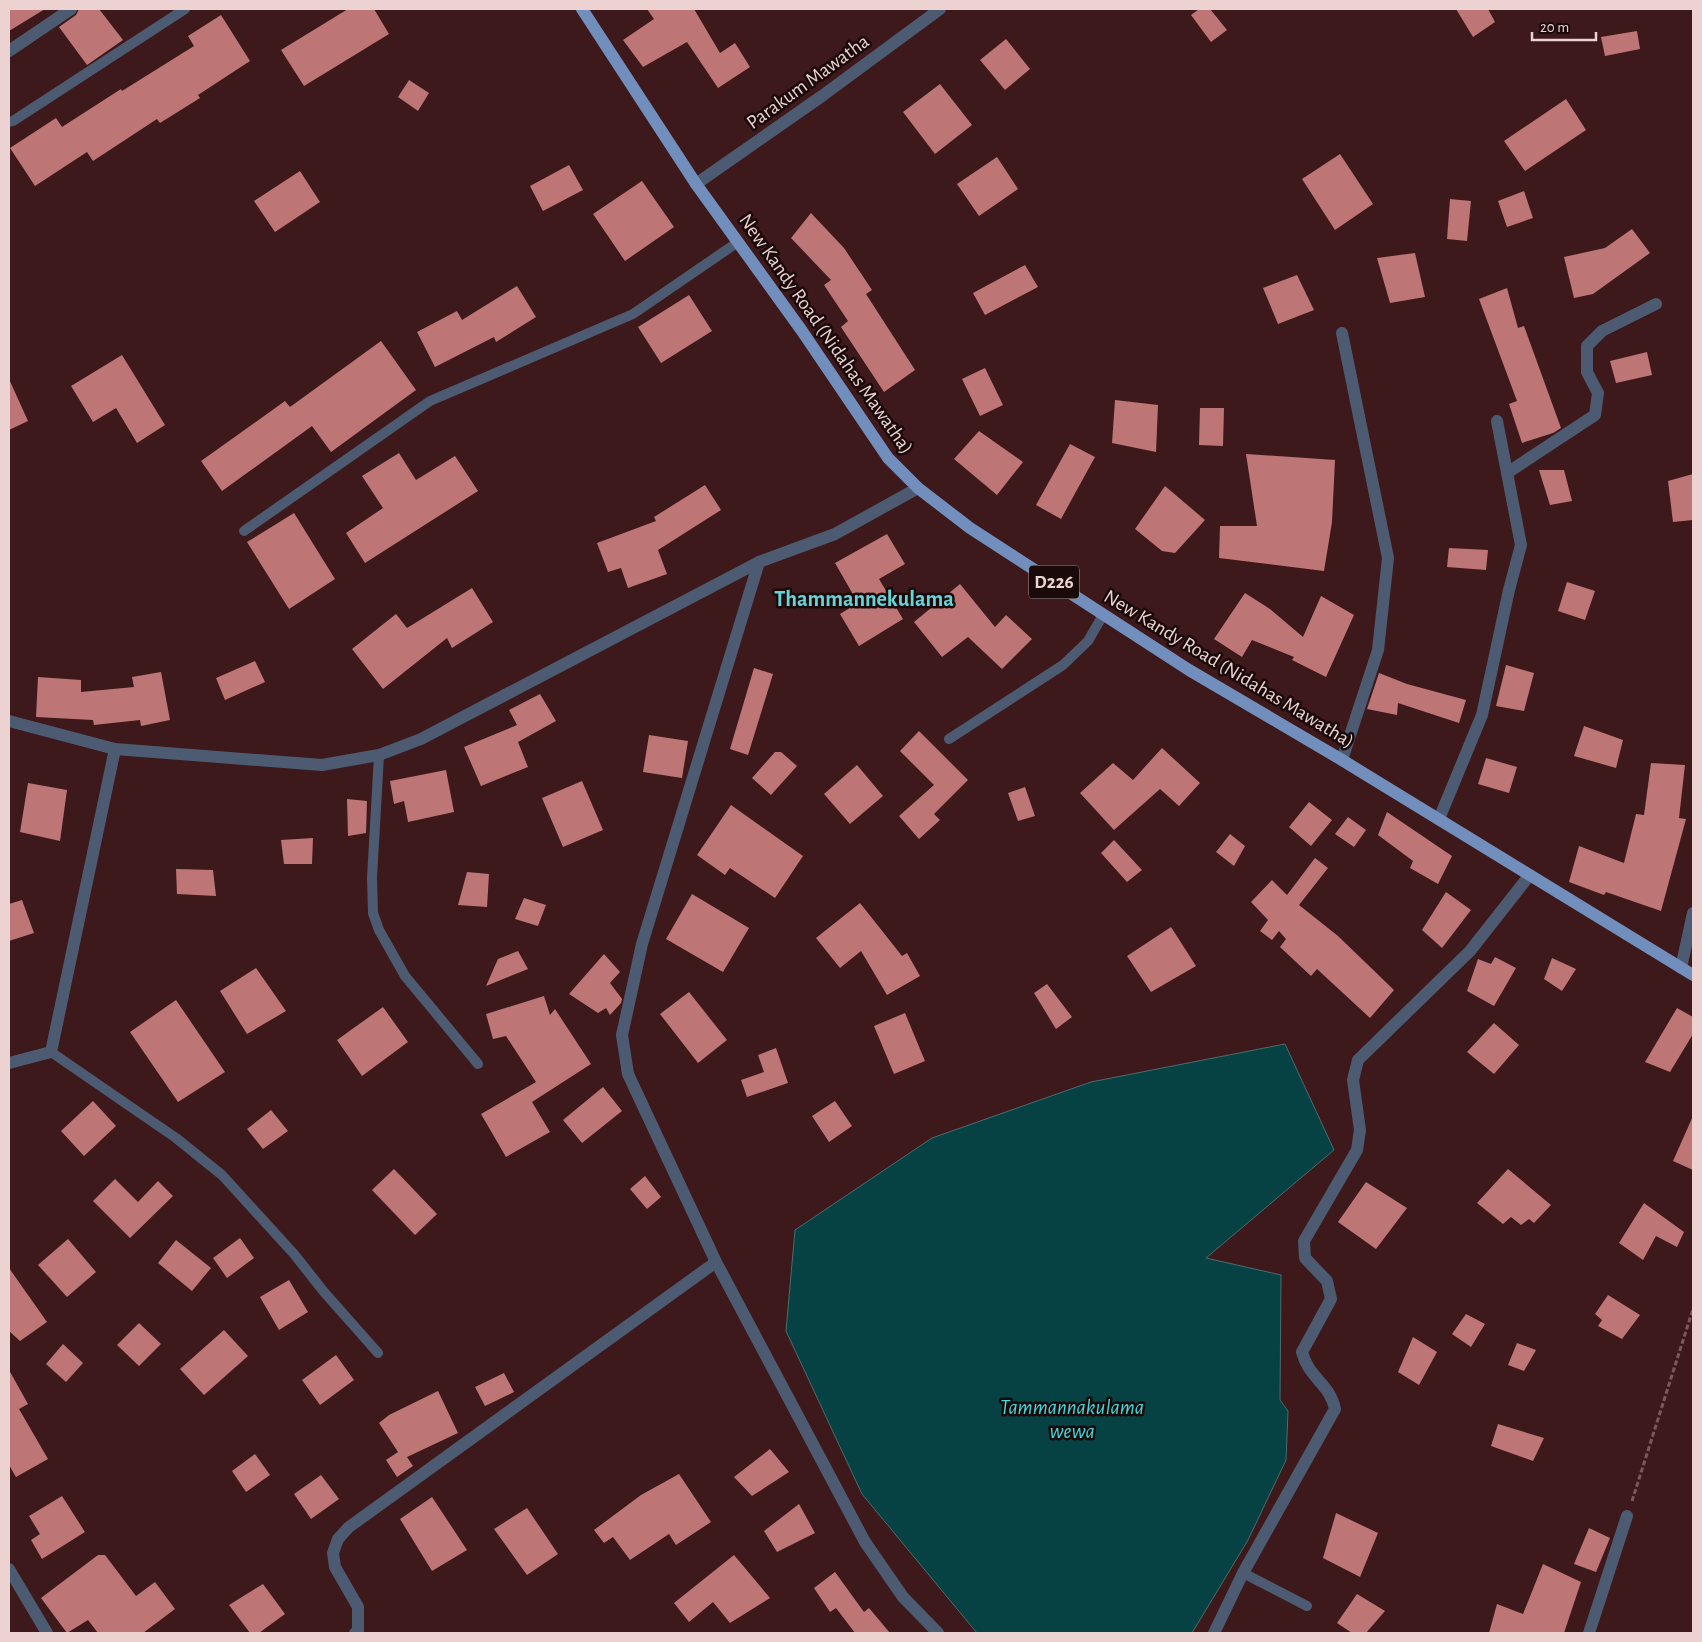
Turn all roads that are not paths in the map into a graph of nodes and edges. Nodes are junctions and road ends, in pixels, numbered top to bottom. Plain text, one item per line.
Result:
1 (71, 9) edge
2 (185, 9) edge
3 (582, 9) edge
4 (940, 9) edge
5 (9, 51) edge
6 (9, 122) edge
7 (696, 184) junction
8 (738, 242) junction
9 (1656, 304) dead end
10 (1342, 333) dead end
11 (1497, 421) dead end
12 (1507, 473) junction
13 (918, 488) junction
14 (244, 531) dead end
15 (758, 562) junction
16 (1103, 615) junction
17 (9, 722) edge
18 (949, 739) dead end
19 (115, 748) junction
20 (379, 755) junction
21 (1342, 760) junction
22 (1439, 819) junction
23 (1529, 876) junction
24 (1693, 913) edge
25 (1681, 968) junction
26 (1693, 975) edge
27 (51, 1052) junction
28 (9, 1063) edge
29 (478, 1064) dead end
30 (716, 1262) junction
31 (378, 1353) dead end
32 (1628, 1516) road end
33 (9, 1569) edge
34 (1243, 1573) junction
35 (1307, 1606) dead end
36 (47, 1633) edge
37 (356, 1633) edge
38 (938, 1633) edge
39 (1214, 1633) edge
40 (1589, 1633) edge

1 - 5 street
2 - 6 lane
3 - 7 main road, New Kandy Road (Nidahas Mawatha) / D226
4 - 7 street, Parakum Mawatha
7 - 8 main road, New Kandy Road (Nidahas Mawatha) / D226
8 - 13 main road, New Kandy Road (Nidahas Mawatha) / D226
8 - 14 lane
9 - 12 street
10 - 21 street
11 - 12 street
12 - 22 street
13 - 15 street
13 - 16 main road, New Kandy Road (Nidahas Mawatha) / D226
15 - 20 street
15 - 30 street
16 - 18 lane
16 - 21 main road, New Kandy Road (Nidahas Mawatha) / D226
17 - 19 street
19 - 20 street
19 - 27 street
20 - 29 lane
21 - 22 main road, New Kandy Road (Nidahas Mawatha) / D226
22 - 23 main road, New Kandy Road (Nidahas Mawatha) / D226
23 - 25 main road, New Kandy Road (Nidahas Mawatha) / D226
23 - 34 street
24 - 25 street
25 - 26 main road, New Kandy Road (Nidahas Mawatha) / D226
27 - 28 street
27 - 31 lane
30 - 37 street
30 - 38 street
32 - 40 street
33 - 36 street
34 - 35 lane
34 - 39 street

